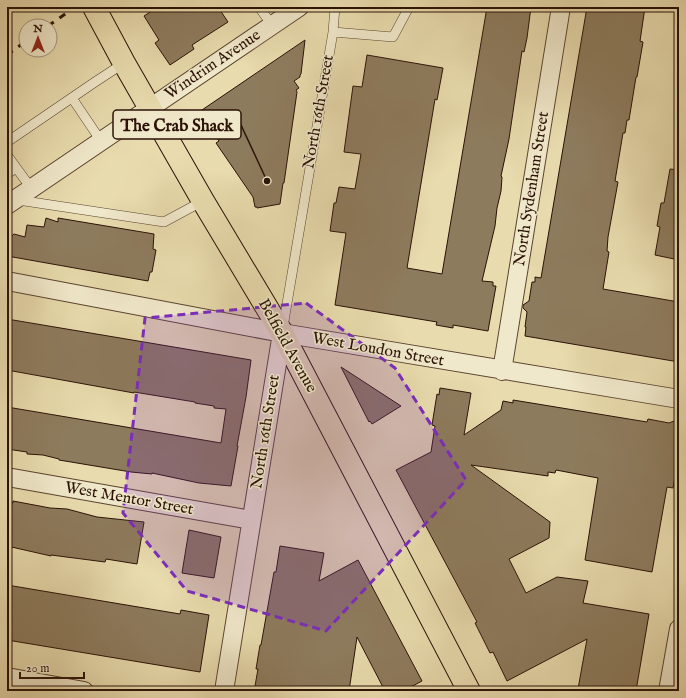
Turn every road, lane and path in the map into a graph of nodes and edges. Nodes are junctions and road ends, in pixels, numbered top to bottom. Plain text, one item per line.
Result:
1 (94, 7) edge
2 (259, 7) edge
3 (300, 7) edge
4 (335, 7) edge
5 (408, 7) edge
6 (561, 7) edge
7 (272, 26) junction
8 (333, 32) junction
9 (124, 63) junction
10 (72, 98) junction
11 (150, 108) junction
12 (101, 141) junction
13 (7, 142) edge
14 (7, 155) edge
15 (16, 168) junction
16 (7, 174) edge
17 (31, 188) junction
18 (203, 201) junction
19 (11, 202) edge
20 (7, 280) edge
21 (282, 333) junction
22 (502, 371) junction
23 (679, 399) edge
24 (7, 477) edge
25 (251, 520) junction
26 (679, 629) edge
27 (7, 677) edge
28 (84, 691) edge
29 (224, 691) edge
30 (469, 691) edge
31 (668, 691) edge

1 - 9 main road, Belfield Avenue
2 - 7 lane
3 - 7 street, Windrim Avenue
4 - 8 lane, North 16th Street
5 - 8 lane
6 - 22 street, North Sydenham Street
7 - 11 street, Windrim Avenue
8 - 21 lane, North 16th Street
9 - 10 lane
9 - 11 main road, Belfield Avenue
10 - 12 lane
10 - 13 lane
11 - 12 street, Windrim Avenue
11 - 18 main road, Belfield Avenue
12 - 17 street, Windrim Avenue
14 - 15 lane
15 - 16 lane
15 - 17 lane
17 - 19 street, Windrim Avenue
18 - 19 lane
18 - 21 main road, Belfield Avenue
20 - 21 street, West Loudon Street
21 - 22 street, West Loudon Street
21 - 25 street, North 16th Street
21 - 30 main road, Belfield Avenue
22 - 23 street, West Loudon Street
24 - 25 street, West Mentor Street
25 - 29 street, North 16th Street
26 - 31 street
27 - 28 street

